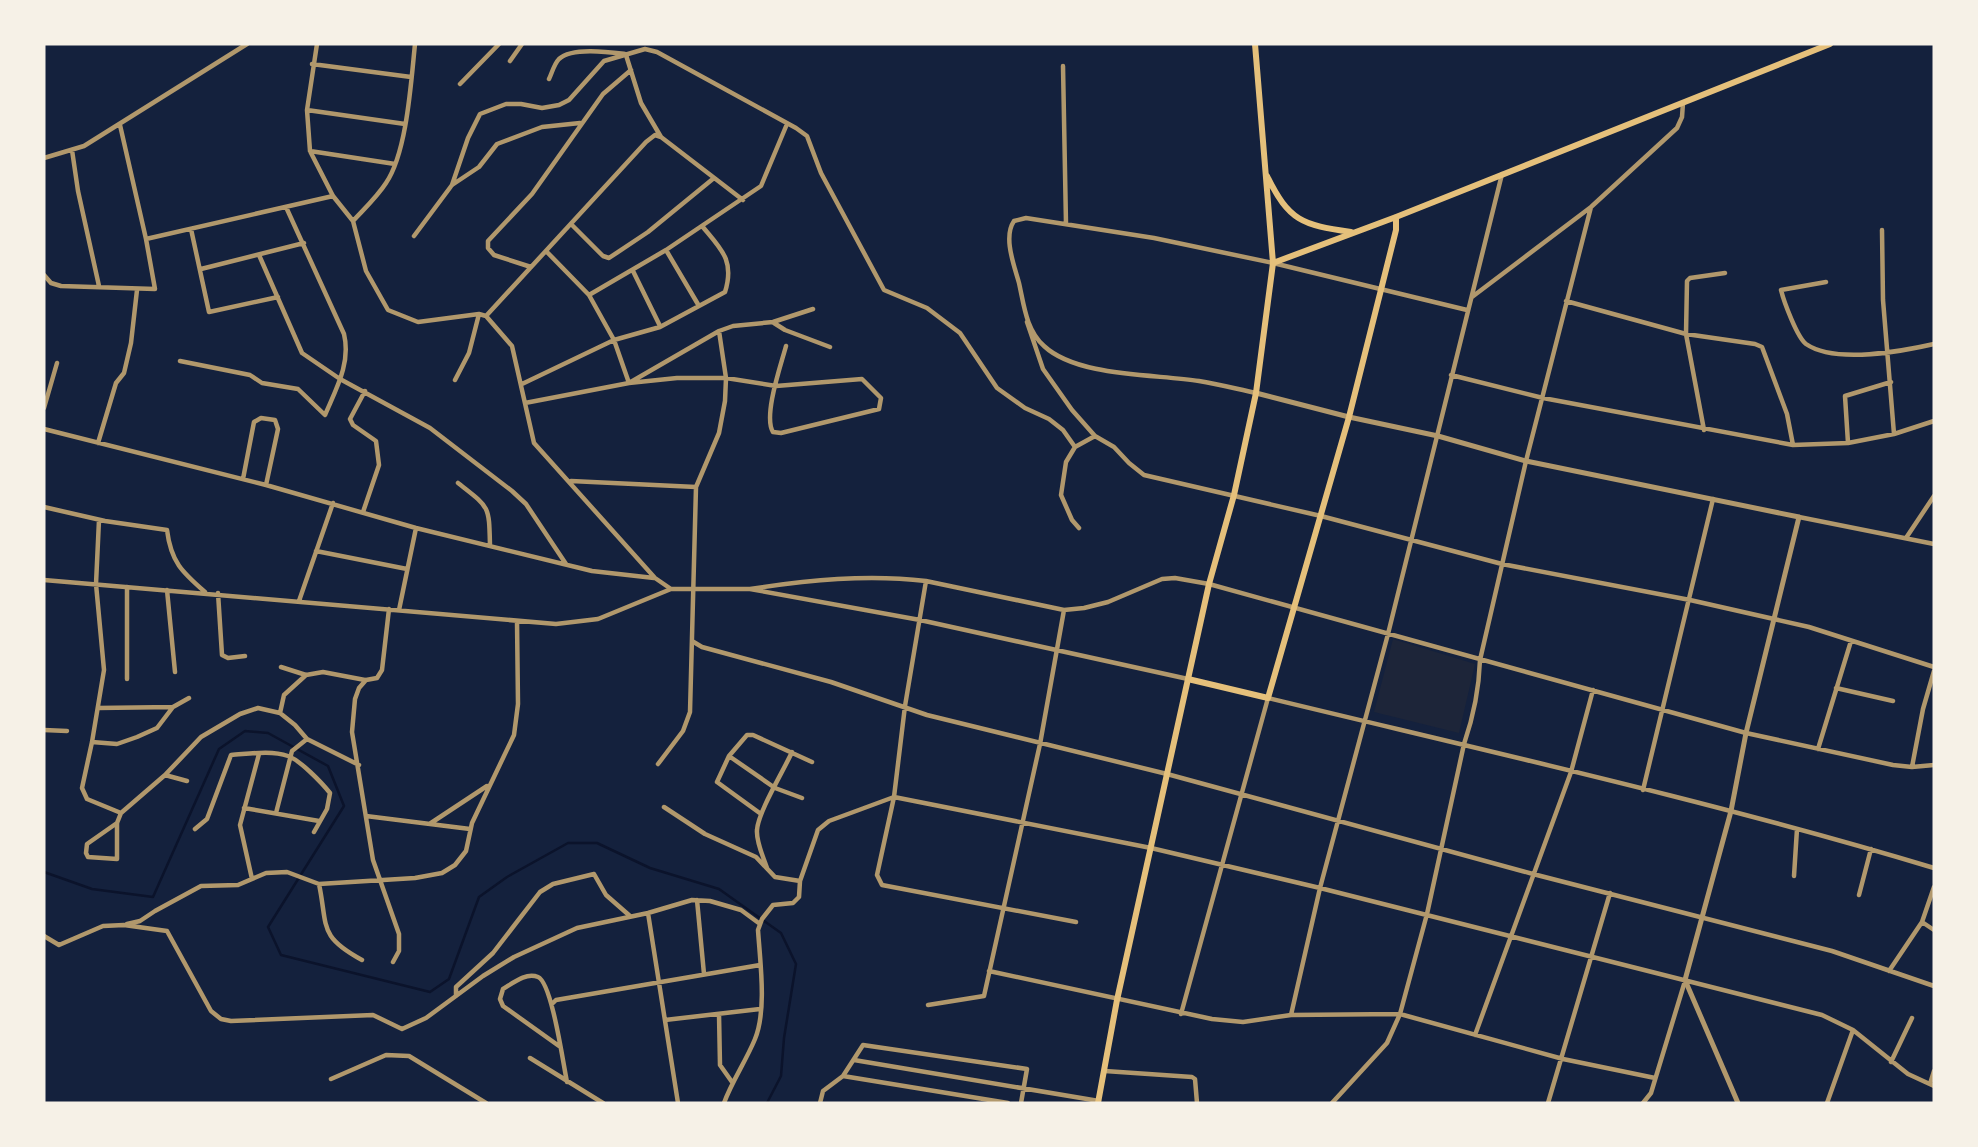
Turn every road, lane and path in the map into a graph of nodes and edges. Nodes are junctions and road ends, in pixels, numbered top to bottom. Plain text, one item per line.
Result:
1 (247, 44) edge
2 (317, 44) edge
3 (415, 44) edge
4 (499, 44) edge
5 (522, 44) edge
6 (1255, 44) edge
7 (1830, 44) edge
8 (626, 54) junction
9 (510, 61) dead end
10 (312, 64) junction
11 (1063, 66) dead end
12 (631, 70) junction
13 (411, 77) junction
14 (549, 79) dead end
15 (460, 84) dead end
16 (1683, 103) junction
17 (307, 110) junction
18 (581, 122) junction
19 (405, 124) junction
20 (787, 124) junction
21 (120, 125) junction
22 (661, 136) junction
23 (72, 150) junction
24 (310, 150) junction
25 (44, 158) edge
26 (395, 164) junction
27 (1265, 171) junction
28 (1503, 173) junction
29 (713, 178) junction
30 (452, 185) junction
31 (333, 196) junction
32 (743, 200) junction
33 (286, 207) junction
34 (1591, 208) junction
35 (1396, 217) junction
36 (353, 221) junction
37 (571, 224) junction
38 (1066, 224) junction
39 (702, 226) junction
40 (191, 229) junction
41 (1882, 230) dead end
42 (1354, 233) junction
43 (414, 236) dead end
44 (146, 239) junction
45 (304, 243) junction
46 (666, 250) junction
47 (546, 251) junction
48 (258, 255) junction
49 (1273, 263) junction
50 (531, 267) junction
51 (201, 269) junction
52 (633, 271) junction
53 (1726, 273) dead end
54 (44, 275) edge
55 (1826, 282) dead end
56 (99, 286) junction
57 (1380, 288) junction
58 (137, 290) junction
59 (589, 295) junction
60 (278, 297) junction
61 (1471, 298) junction
62 (1566, 301) junction
63 (699, 306) junction
64 (813, 309) dead end
65 (1467, 310) junction
66 (479, 314) junction
67 (486, 316) junction
68 (1027, 321) junction
69 (773, 322) junction
70 (660, 327) junction
71 (719, 331) junction
72 (1686, 334) junction
73 (614, 340) junction
74 (1934, 344) edge
75 (786, 346) dead end
76 (830, 347) dead end
77 (1889, 354) junction
78 (180, 361) dead end
79 (57, 363) dead end
80 (1451, 375) junction
81 (726, 378) junction
82 (340, 379) junction
83 (455, 380) dead end
84 (629, 383) junction
85 (1891, 383) junction
86 (522, 384) junction
87 (776, 386) junction
88 (365, 391) junction
89 (1256, 393) junction
90 (1543, 398) junction
91 (525, 403) junction
92 (44, 408) edge
93 (1349, 417) junction
94 (1934, 421) edge
95 (44, 429) edge
96 (1704, 430) junction
97 (1894, 434) junction
98 (1095, 436) junction
99 (1438, 436) junction
100 (98, 443) junction
101 (1848, 443) junction
102 (1793, 445) junction
103 (1075, 447) junction
104 (1526, 461) junction
105 (243, 479) junction
106 (570, 481) junction
107 (458, 483) dead end
108 (266, 485) junction
109 (696, 486) junction
110 (1234, 495) junction
111 (1934, 495) edge
112 (1713, 499) junction
113 (333, 503) junction
114 (44, 507) edge
115 (363, 512) junction
116 (1321, 516) junction
117 (1799, 517) junction
118 (99, 520) junction
119 (416, 528) junction
120 (1079, 528) dead end
121 (1906, 538) junction
122 (1411, 539) junction
123 (1934, 544) edge
124 (490, 545) junction
125 (316, 551) junction
126 (566, 564) junction
127 (1502, 565) junction
128 (407, 569) junction
129 (655, 578) junction
130 (44, 580) edge
131 (926, 581) junction
132 (96, 584) junction
133 (1209, 584) junction
134 (127, 587) junction
135 (671, 589) junction
136 (693, 589) junction
137 (750, 589) junction
138 (167, 590) junction
139 (205, 592) junction
140 (218, 593) junction
141 (1690, 600) junction
142 (299, 601) junction
143 (1294, 608) junction
144 (389, 609) junction
145 (399, 610) junction
146 (1064, 610) junction
147 (1774, 618) junction
148 (920, 620) junction
149 (517, 621) junction
150 (1388, 634) junction
151 (692, 640) junction
152 (1851, 641) junction
153 (1056, 649) junction
154 (245, 656) dead end
155 (1480, 660) junction
156 (281, 667) dead end
157 (1934, 669) edge
158 (175, 672) dead end
159 (306, 675) junction
160 (127, 679) dead end
161 (1188, 679) junction
162 (366, 680) junction
163 (1836, 688) junction
164 (1593, 690) junction
165 (189, 698) dead end
166 (1268, 698) junction
167 (1893, 701) dead end
168 (905, 706) junction
169 (173, 707) junction
170 (98, 708) junction
171 (1664, 709) junction
172 (280, 713) junction
173 (1364, 721) junction
174 (44, 730) edge
175 (66, 731) dead end
176 (1746, 733) junction
177 (307, 739) junction
178 (92, 742) junction
179 (1040, 744) junction
180 (1464, 744) junction
181 (1818, 749) junction
182 (792, 752) junction
183 (259, 754) junction
184 (290, 756) junction
185 (729, 757) junction
186 (812, 762) dead end
187 (658, 764) dead end
188 (359, 765) junction
189 (1934, 765) edge
190 (1912, 767) junction
191 (1571, 772) junction
192 (1167, 774) junction
193 (165, 775) junction
194 (187, 781) dead end
195 (491, 783) junction
196 (775, 788) junction
197 (1643, 790) junction
198 (1241, 793) junction
199 (894, 797) junction
200 (802, 798) dead end
201 (664, 807) dead end
202 (244, 808) junction
203 (1731, 811) junction
204 (121, 813) junction
205 (276, 814) junction
206 (761, 814) junction
207 (366, 816) junction
208 (1337, 820) junction
209 (319, 821) junction
210 (117, 823) junction
211 (1021, 823) junction
212 (430, 824) junction
213 (195, 829) dead end
214 (470, 829) junction
215 (1797, 829) junction
216 (314, 832) dead end
217 (1151, 848) junction
218 (1441, 849) junction
219 (1871, 849) junction
220 (1222, 865) junction
221 (1934, 868) edge
222 (768, 871) junction
223 (1533, 874) junction
224 (1794, 876) dead end
225 (252, 879) junction
226 (380, 880) junction
227 (800, 881) junction
228 (319, 884) junction
229 (1934, 887) edge
230 (1320, 888) junction
231 (1610, 893) junction
232 (1859, 895) dead end
233 (697, 900) junction
234 (1003, 909) junction
235 (648, 913) junction
236 (1427, 914) junction
237 (630, 917) junction
238 (1703, 917) junction
239 (1076, 922) dead end
240 (1922, 922) junction
241 (760, 924) junction
242 (124, 925) junction
243 (1934, 930) edge
244 (1511, 935) junction
245 (44, 936) edge
246 (1591, 955) junction
247 (362, 960) dead end
248 (393, 962) dead end
249 (760, 965) junction
250 (989, 971) junction
251 (1889, 971) junction
252 (704, 974) junction
253 (1685, 980) junction
254 (660, 981) junction
255 (1934, 986) edge
256 (456, 996) junction
257 (1117, 1000) junction
258 (553, 1003) junction
259 (928, 1005) dead end
260 (760, 1009) junction
261 (719, 1014) junction
262 (1181, 1014) junction
263 (1400, 1014) junction
264 (1291, 1015) junction
265 (1912, 1018) dead end
266 (665, 1020) junction
267 (1853, 1030) junction
268 (1475, 1035) junction
269 (559, 1046) junction
270 (530, 1058) dead end
271 (1563, 1059) junction
272 (854, 1060) junction
273 (1891, 1062) junction
274 (1105, 1071) junction
275 (1934, 1071) edge
276 (843, 1076) junction
277 (1655, 1078) junction
278 (331, 1079) dead end
279 (567, 1082) junction
280 (732, 1082) junction
281 (1932, 1085) edge
282 (1024, 1089) junction
283 (1098, 1102) edge
284 (486, 1103) edge
285 (603, 1103) edge
286 (678, 1103) edge
287 (724, 1103) edge
288 (820, 1103) edge
289 (1007, 1103) edge
290 (1021, 1103) edge
291 (1198, 1103) edge
292 (1332, 1103) edge
293 (1548, 1103) edge
294 (1643, 1103) edge
295 (1738, 1103) edge
296 (1827, 1103) edge

1 - 21 street
2 - 10 street
3 - 13 street
4 - 15 street
5 - 9 street
6 - 27 main road
7 - 16 main road
8 - 12 street
8 - 14 street
8 - 20 street
8 - 30 street
10 - 13 street
10 - 17 street
11 - 38 street
12 - 18 street
12 - 22 street
13 - 19 street
16 - 28 main road
16 - 34 street
17 - 19 street
17 - 24 street
18 - 30 street
18 - 50 street
19 - 26 street
20 - 32 street
20 - 103 street
21 - 23 street
21 - 44 street
22 - 29 street
22 - 37 street
23 - 25 street
23 - 56 street
24 - 26 street
24 - 31 street
26 - 36 street
27 - 42 main road
27 - 49 main road
28 - 35 main road
28 - 61 street
29 - 32 street
29 - 37 street
30 - 43 street
31 - 33 street
31 - 36 street
32 - 39 street
33 - 40 street
33 - 45 street
34 - 61 street
34 - 62 street
35 - 42 main road
35 - 57 main road
36 - 66 street
37 - 47 street
38 - 49 street
38 - 68 street
39 - 46 street
39 - 63 street
40 - 44 street
40 - 51 street
41 - 77 street
42 - 49 main road
44 - 58 street
45 - 48 street
45 - 82 street
46 - 52 street
46 - 63 street
47 - 50 street
47 - 59 street
48 - 51 street
48 - 60 street
49 - 57 street
49 - 89 main road
50 - 67 street
51 - 60 street
52 - 59 street
52 - 70 street
53 - 72 street
54 - 56 street
55 - 77 street
56 - 58 street
57 - 65 street
57 - 93 main road
58 - 100 street
59 - 73 street
60 - 82 street
61 - 65 street
62 - 72 street
62 - 90 street
63 - 70 street
64 - 69 street
65 - 80 street
66 - 67 street
66 - 83 street
67 - 86 street
68 - 89 street
68 - 98 street
69 - 71 street
69 - 76 street
70 - 73 street
71 - 81 street
71 - 84 street
72 - 96 street
72 - 102 street
73 - 84 street
73 - 86 street
74 - 77 street
75 - 87 street
77 - 85 street
78 - 82 street
79 - 92 street
80 - 90 street
80 - 99 street
81 - 84 street
81 - 87 street
81 - 109 street
82 - 88 street
84 - 91 street
85 - 97 street
85 - 101 street
86 - 91 street
87 - 87 street
88 - 115 street
88 - 126 street
89 - 93 street
89 - 110 main road
90 - 96 street
90 - 104 street
91 - 106 street
93 - 99 street
93 - 116 main road
94 - 97 street
95 - 100 street
96 - 102 street
97 - 101 street
98 - 103 street
98 - 110 street
99 - 104 street
99 - 122 street
100 - 105 street
101 - 102 street
103 - 120 street
104 - 112 street
104 - 127 street
105 - 108 street
105 - 108 street
106 - 109 street
106 - 129 street
107 - 124 street
108 - 113 street
109 - 136 street
110 - 116 street
110 - 133 main road
111 - 121 street
112 - 117 street
112 - 141 street
113 - 115 street
113 - 125 street
114 - 118 street
115 - 119 street
116 - 122 street
116 - 143 main road
117 - 121 street
117 - 147 street
118 - 132 street
118 - 139 street
119 - 124 street
119 - 128 street
121 - 123 street
122 - 127 street
122 - 150 street
124 - 126 street
125 - 128 street
125 - 142 street
126 - 129 street
127 - 141 street
127 - 155 street
128 - 145 street
129 - 135 street
130 - 132 street
131 - 137 street
131 - 146 street
131 - 148 street
132 - 134 street
132 - 170 street
133 - 143 street
133 - 146 street
133 - 161 main road
134 - 138 street
134 - 160 street
135 - 136 street
135 - 149 street
136 - 137 street
136 - 151 street
137 - 148 street
138 - 139 street
138 - 158 street
139 - 140 street
140 - 142 street
140 - 154 street
141 - 147 street
141 - 171 street
142 - 144 street
143 - 150 street
143 - 166 main road
144 - 145 street
144 - 162 street
145 - 149 street
146 - 153 street
147 - 152 street
147 - 176 street
148 - 153 street
148 - 168 street
149 - 195 street
150 - 155 street
150 - 173 street
151 - 168 street
151 - 187 street
152 - 157 street
152 - 163 street
153 - 161 street
153 - 179 street
155 - 164 street
155 - 180 street
156 - 159 street
157 - 190 street
159 - 162 street
159 - 172 street
161 - 166 main road
161 - 192 main road
162 - 188 street
163 - 167 street
163 - 181 street
164 - 171 street
164 - 191 street
165 - 169 street
166 - 173 street
166 - 198 street
168 - 179 street
168 - 199 street
169 - 170 street
169 - 178 street
170 - 178 street
171 - 176 street
171 - 197 street
172 - 177 street
172 - 193 street
173 - 180 street
173 - 208 street
174 - 175 street
176 - 181 street
176 - 203 street
177 - 184 street
177 - 188 street
178 - 204 street
179 - 192 street
179 - 211 street
180 - 191 street
180 - 218 street
181 - 190 street
182 - 185 street
182 - 186 street
182 - 196 street
183 - 184 street
183 - 202 street
183 - 213 street
184 - 205 street
184 - 209 street
185 - 196 street
185 - 206 street
188 - 207 street
189 - 190 street
191 - 197 street
191 - 223 street
192 - 198 street
192 - 217 main road
193 - 194 street
193 - 204 street
195 - 212 street
195 - 214 street
196 - 200 street
196 - 206 street
197 - 203 street
198 - 208 street
198 - 220 street
199 - 211 street
199 - 227 street
199 - 234 street
201 - 222 street
202 - 205 street
202 - 225 street
203 - 215 street
203 - 238 street
204 - 210 street
205 - 209 street
206 - 222 street
207 - 212 street
207 - 226 street
208 - 218 street
208 - 230 street
209 - 216 street
210 - 210 street
211 - 217 street
211 - 234 street
212 - 214 street
214 - 226 street
215 - 219 street
215 - 224 street
217 - 220 street
217 - 257 main road
218 - 223 street
218 - 236 street
219 - 221 street
219 - 232 street
220 - 230 street
220 - 262 street
222 - 227 street
223 - 231 street
223 - 244 street
225 - 228 street
225 - 242 street
226 - 228 street
226 - 248 street
227 - 241 street
228 - 247 street
229 - 240 street
230 - 236 street
230 - 264 street
231 - 238 street
231 - 246 street
233 - 235 street
233 - 241 street
233 - 252 street
234 - 239 street
234 - 250 street
235 - 237 street
235 - 254 street
236 - 244 street
236 - 263 street
237 - 256 street
237 - 256 street
238 - 251 street
238 - 253 street
240 - 243 street
240 - 251 street
241 - 249 street
242 - 245 street
242 - 256 street
244 - 246 street
244 - 268 street
246 - 253 street
246 - 271 street
249 - 252 street
249 - 260 street
250 - 257 street
250 - 259 street
251 - 255 street
252 - 254 street
253 - 267 street
253 - 277 street
253 - 295 street
254 - 258 street
254 - 266 street
257 - 262 street
257 - 274 main road
258 - 269 street
258 - 269 street
260 - 261 street
260 - 280 street
261 - 266 street
261 - 280 street
262 - 264 street
263 - 264 street
263 - 268 street
263 - 292 street
265 - 273 street
266 - 286 street
267 - 273 street
267 - 296 street
268 - 271 street
269 - 279 street
270 - 279 street
271 - 277 street
271 - 293 street
272 - 276 street
272 - 282 street
272 - 282 street
273 - 281 street
274 - 283 main road
274 - 291 street
275 - 281 street
276 - 288 street
276 - 289 street
277 - 294 street
278 - 284 street
279 - 285 street
280 - 287 street
282 - 283 street
282 - 290 street

